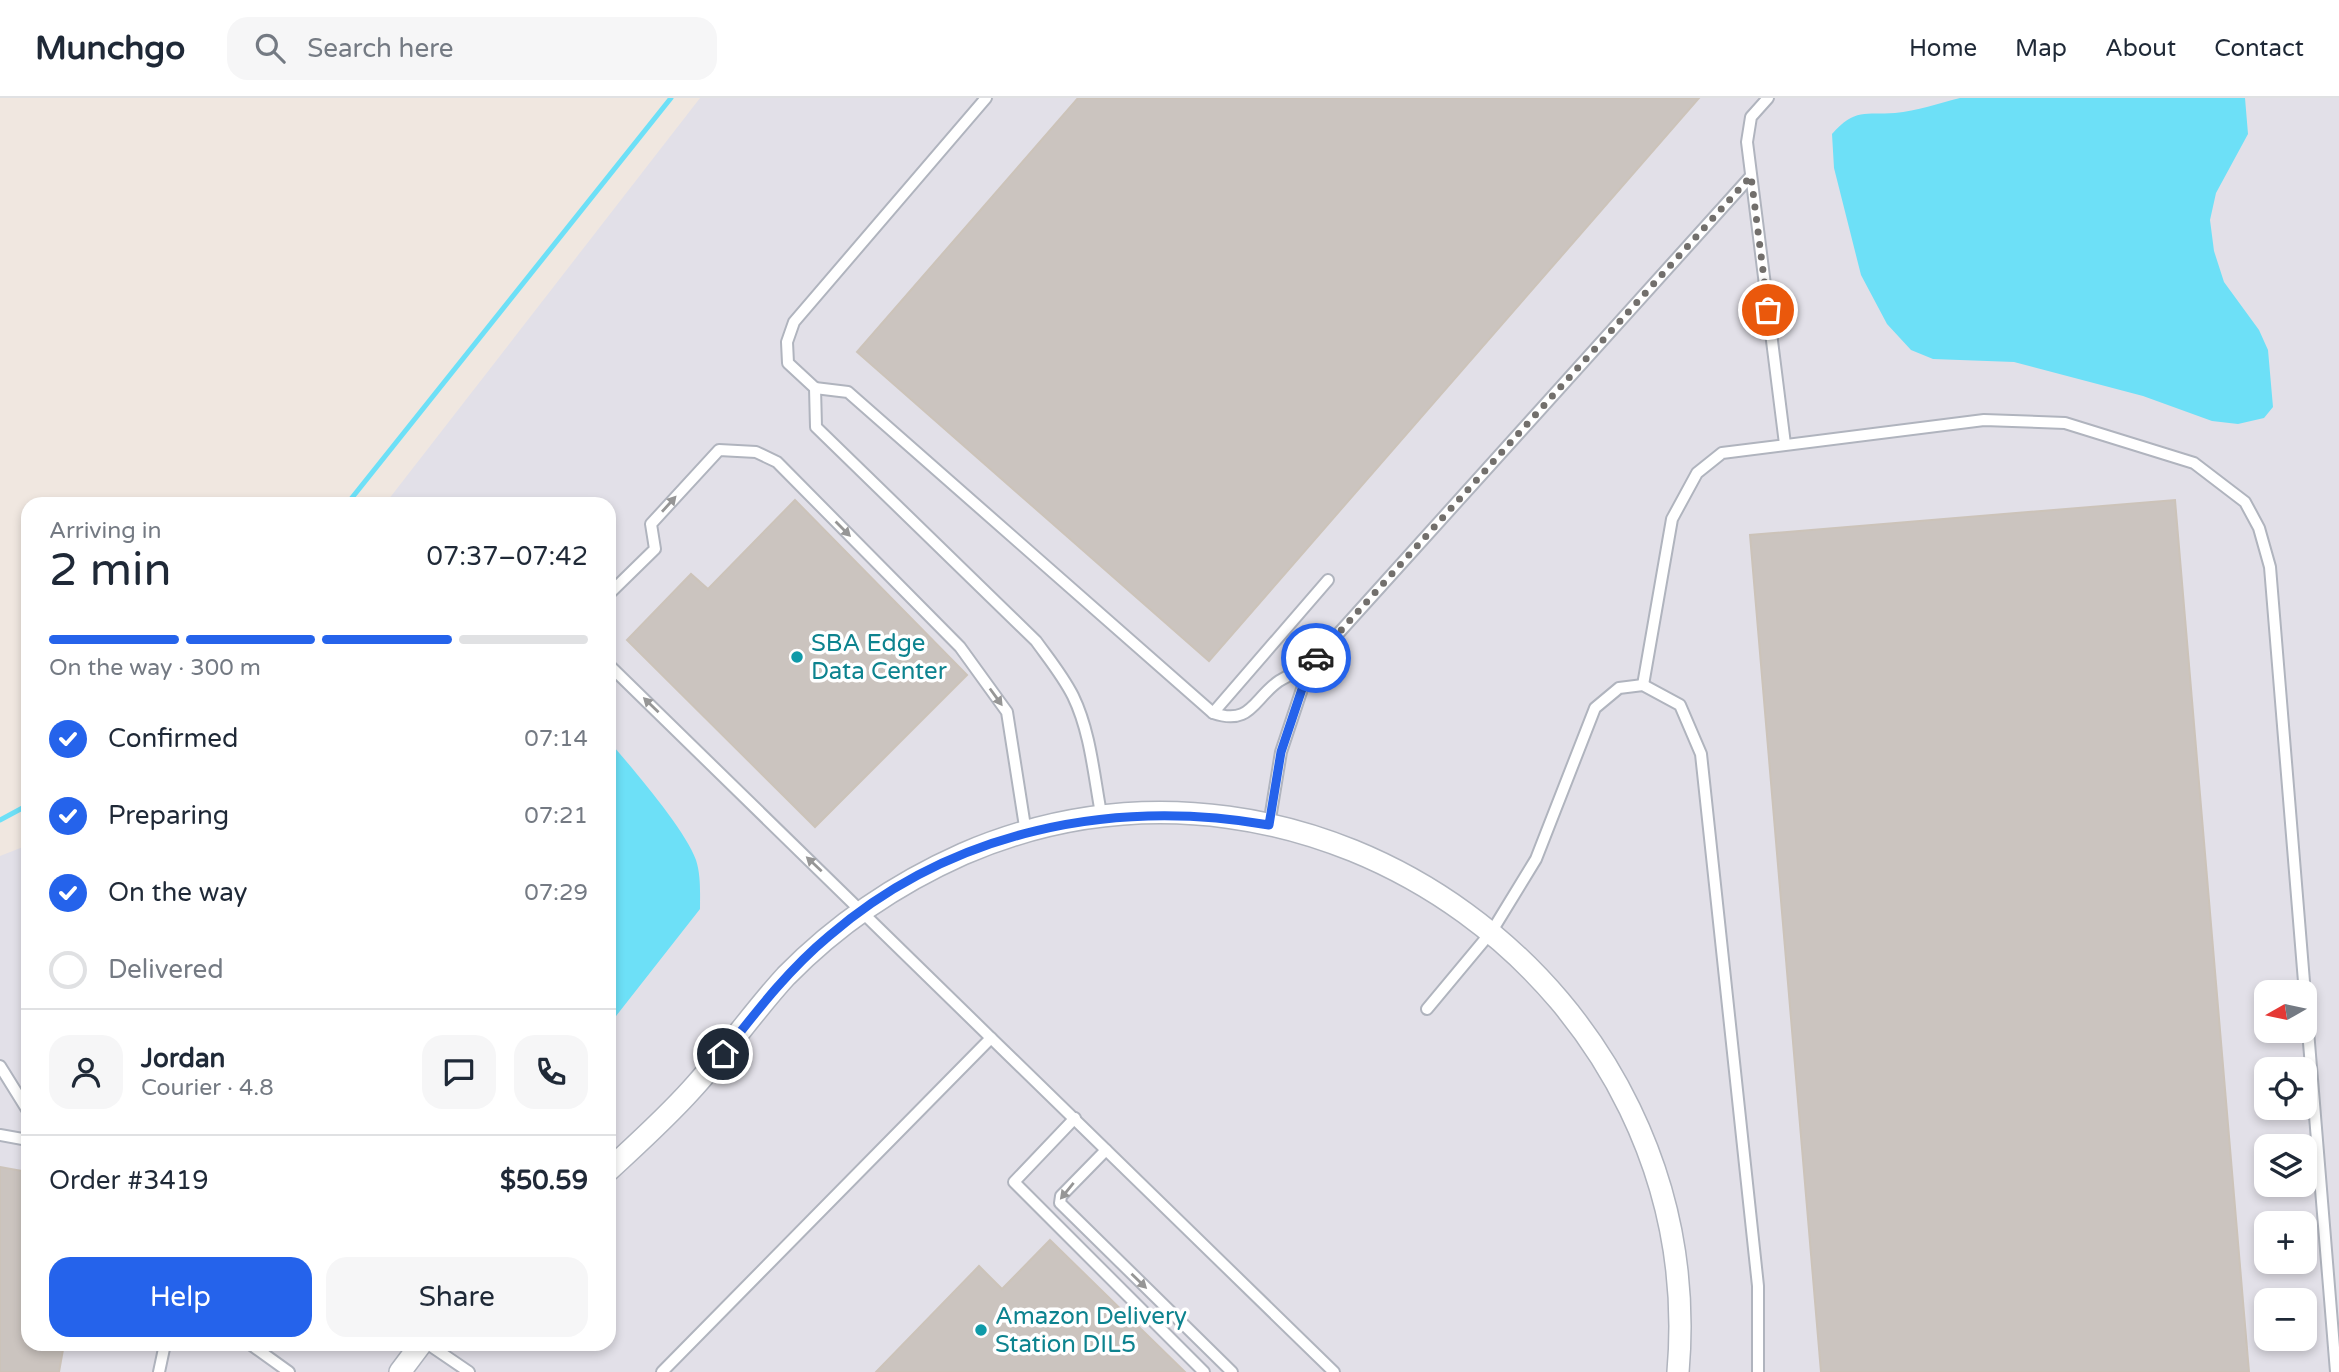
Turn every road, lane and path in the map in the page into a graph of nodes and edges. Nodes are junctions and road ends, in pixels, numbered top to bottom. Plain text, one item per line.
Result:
1 (986, 98) edge
2 (1768, 98) edge
3 (1751, 176) junction
4 (815, 388) junction
5 (1785, 444) junction
6 (1328, 580) dead end
7 (616, 587) edge
8 (1310, 665) junction
9 (616, 671) edge
10 (1643, 685) junction
11 (1213, 713) junction
12 (1102, 819) junction
13 (1269, 825) junction
14 (1026, 833) junction
15 (864, 911) junction
16 (1492, 931) junction
17 (1427, 1009) dead end
18 (991, 1038) junction
19 (0, 1066) edge
20 (21, 1100) edge
21 (1075, 1118) junction
22 (0, 1136) edge
23 (21, 1139) edge
24 (1106, 1150) junction
25 (616, 1163) edge
26 (164, 1351) edge
27 (260, 1351) edge
28 (416, 1351) edge
29 (438, 1351) edge
30 (159, 1372) edge
31 (289, 1372) edge
32 (400, 1372) edge
33 (468, 1372) edge
34 (662, 1372) edge
35 (1204, 1372) edge
36 (1232, 1372) edge
37 (1334, 1372) edge
38 (1678, 1372) edge
39 (1758, 1372) edge
40 (2336, 1372) edge

1 - 4 lane
2 - 3 lane
3 - 5 lane
3 - 8 lane
4 - 11 lane
4 - 12 lane
5 - 10 lane
5 - 40 lane
6 - 11 lane
7 -> 14 lane
8 - 11 lane
8 - 13 lane
15 -> 9 lane
10 - 16 lane
10 - 39 lane
12 - 13 street
12 - 14 street
13 - 16 street
14 - 15 street
15 - 18 lane
15 - 25 street
16 - 17 lane
16 - 38 street
18 - 21 lane
18 - 34 lane
19 - 20 lane
21 - 24 lane
21 - 35 lane
22 - 23 lane
24 -> 36 lane
24 - 37 lane
26 - 30 lane
27 - 31 lane
28 - 32 street
29 - 33 lane

